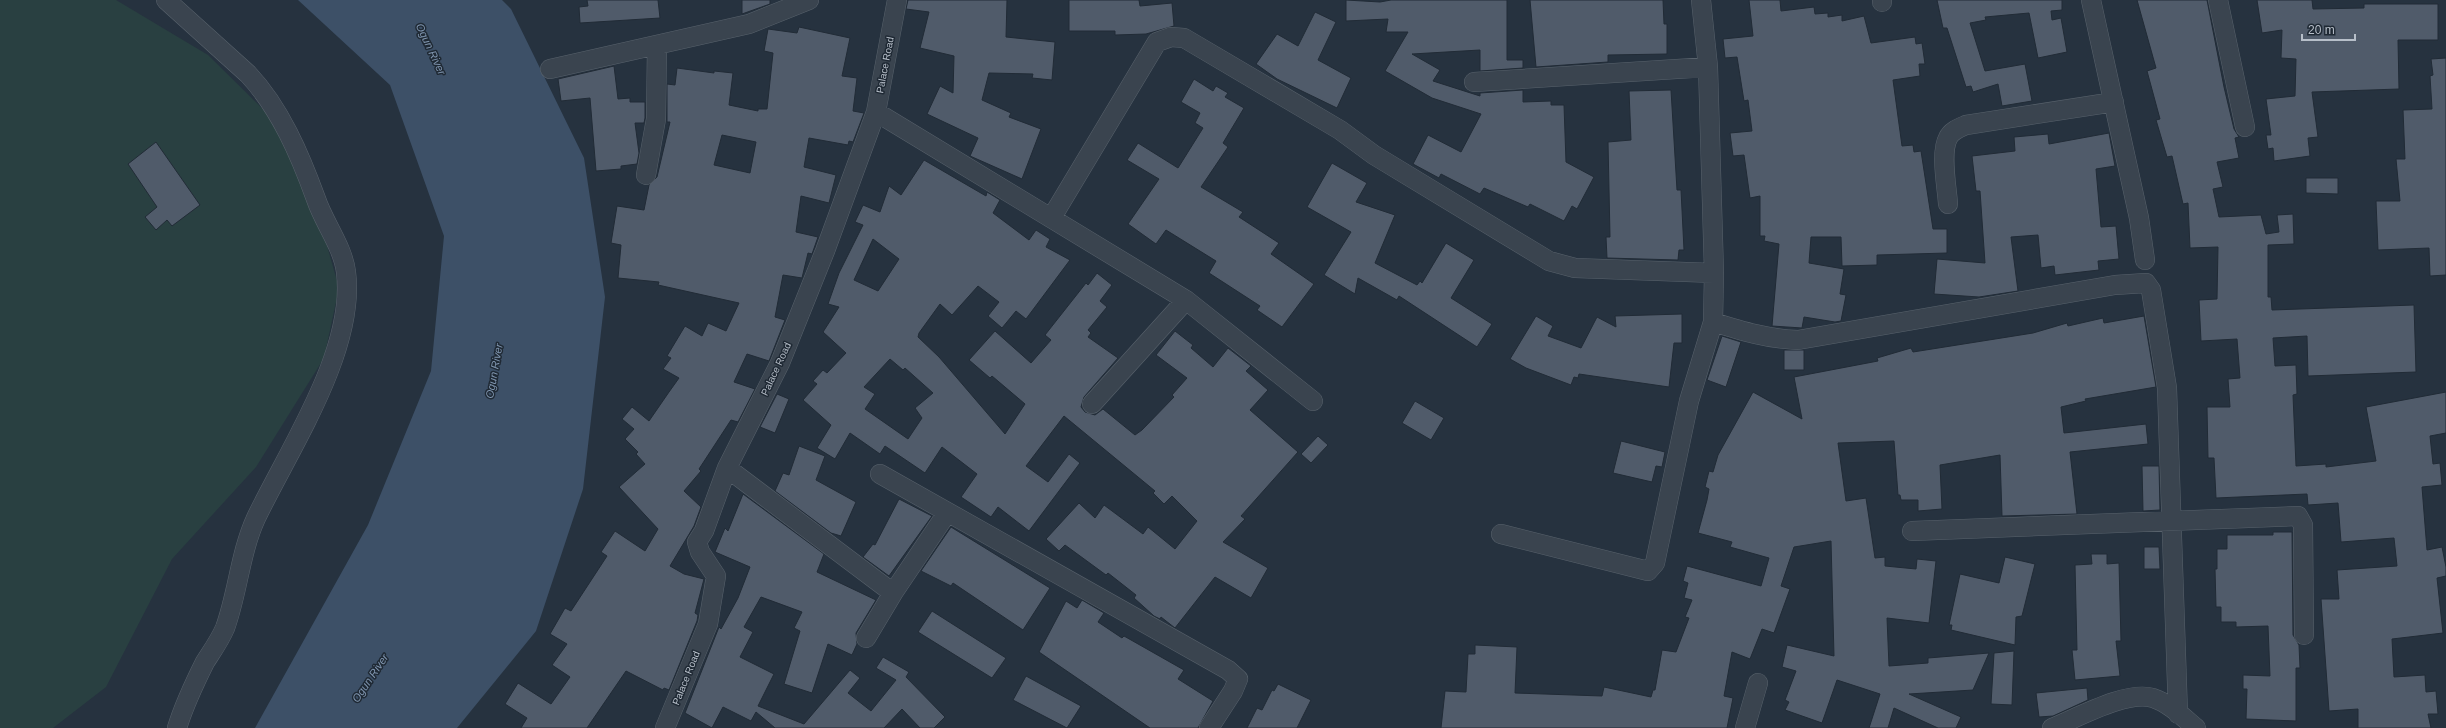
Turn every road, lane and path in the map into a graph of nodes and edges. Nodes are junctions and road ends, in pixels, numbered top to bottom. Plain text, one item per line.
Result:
1 (166, 0) edge
2 (809, 0) edge
3 (897, 0) edge
4 (1701, 0) edge
5 (2091, 0) edge
6 (2218, 0) edge
7 (657, 45) junction
8 (1708, 67) junction
9 (550, 68) dead end
10 (1474, 82) dead end
11 (2114, 102) junction
12 (876, 112) junction
13 (2245, 127) dead end
14 (646, 175) dead end
15 (1948, 204) dead end
16 (1052, 217) junction
17 (2144, 260) dead end
18 (1714, 272) junction
19 (1186, 300) junction
20 (1713, 322) junction
21 (1313, 401) dead end
22 (1092, 404) dead end
23 (726, 468) junction
24 (880, 474) dead end
25 (947, 513) junction
26 (2173, 522) junction
27 (1912, 532) dead end
28 (1502, 534) dead end
29 (893, 593) junction
30 (2304, 636) dead end
31 (866, 638) dead end
32 (1758, 682) dead end
33 (2178, 714) junction
34 (177, 728) edge
35 (665, 728) edge
36 (1209, 728) edge
37 (1745, 728) edge
38 (2052, 728) edge
39 (2196, 728) edge

1 - 34 street
2 - 7 street
3 - 12 street, Palace Road
4 - 8 street
5 - 11 street
6 - 13 street
7 - 9 street
7 - 14 street
8 - 10 street
8 - 18 street
11 - 15 street
11 - 17 street
12 - 16 street
12 - 23 street, Palace Road
16 - 18 street
16 - 19 street
18 - 20 street
19 - 21 street
19 - 22 street
20 - 26 street
20 - 28 street
23 - 29 street
23 - 35 street, Palace Road
24 - 25 street
25 - 29 street
25 - 36 street
26 - 27 street
26 - 30 street
26 - 33 street
29 - 31 street
32 - 37 street
33 - 38 street
33 - 39 street

